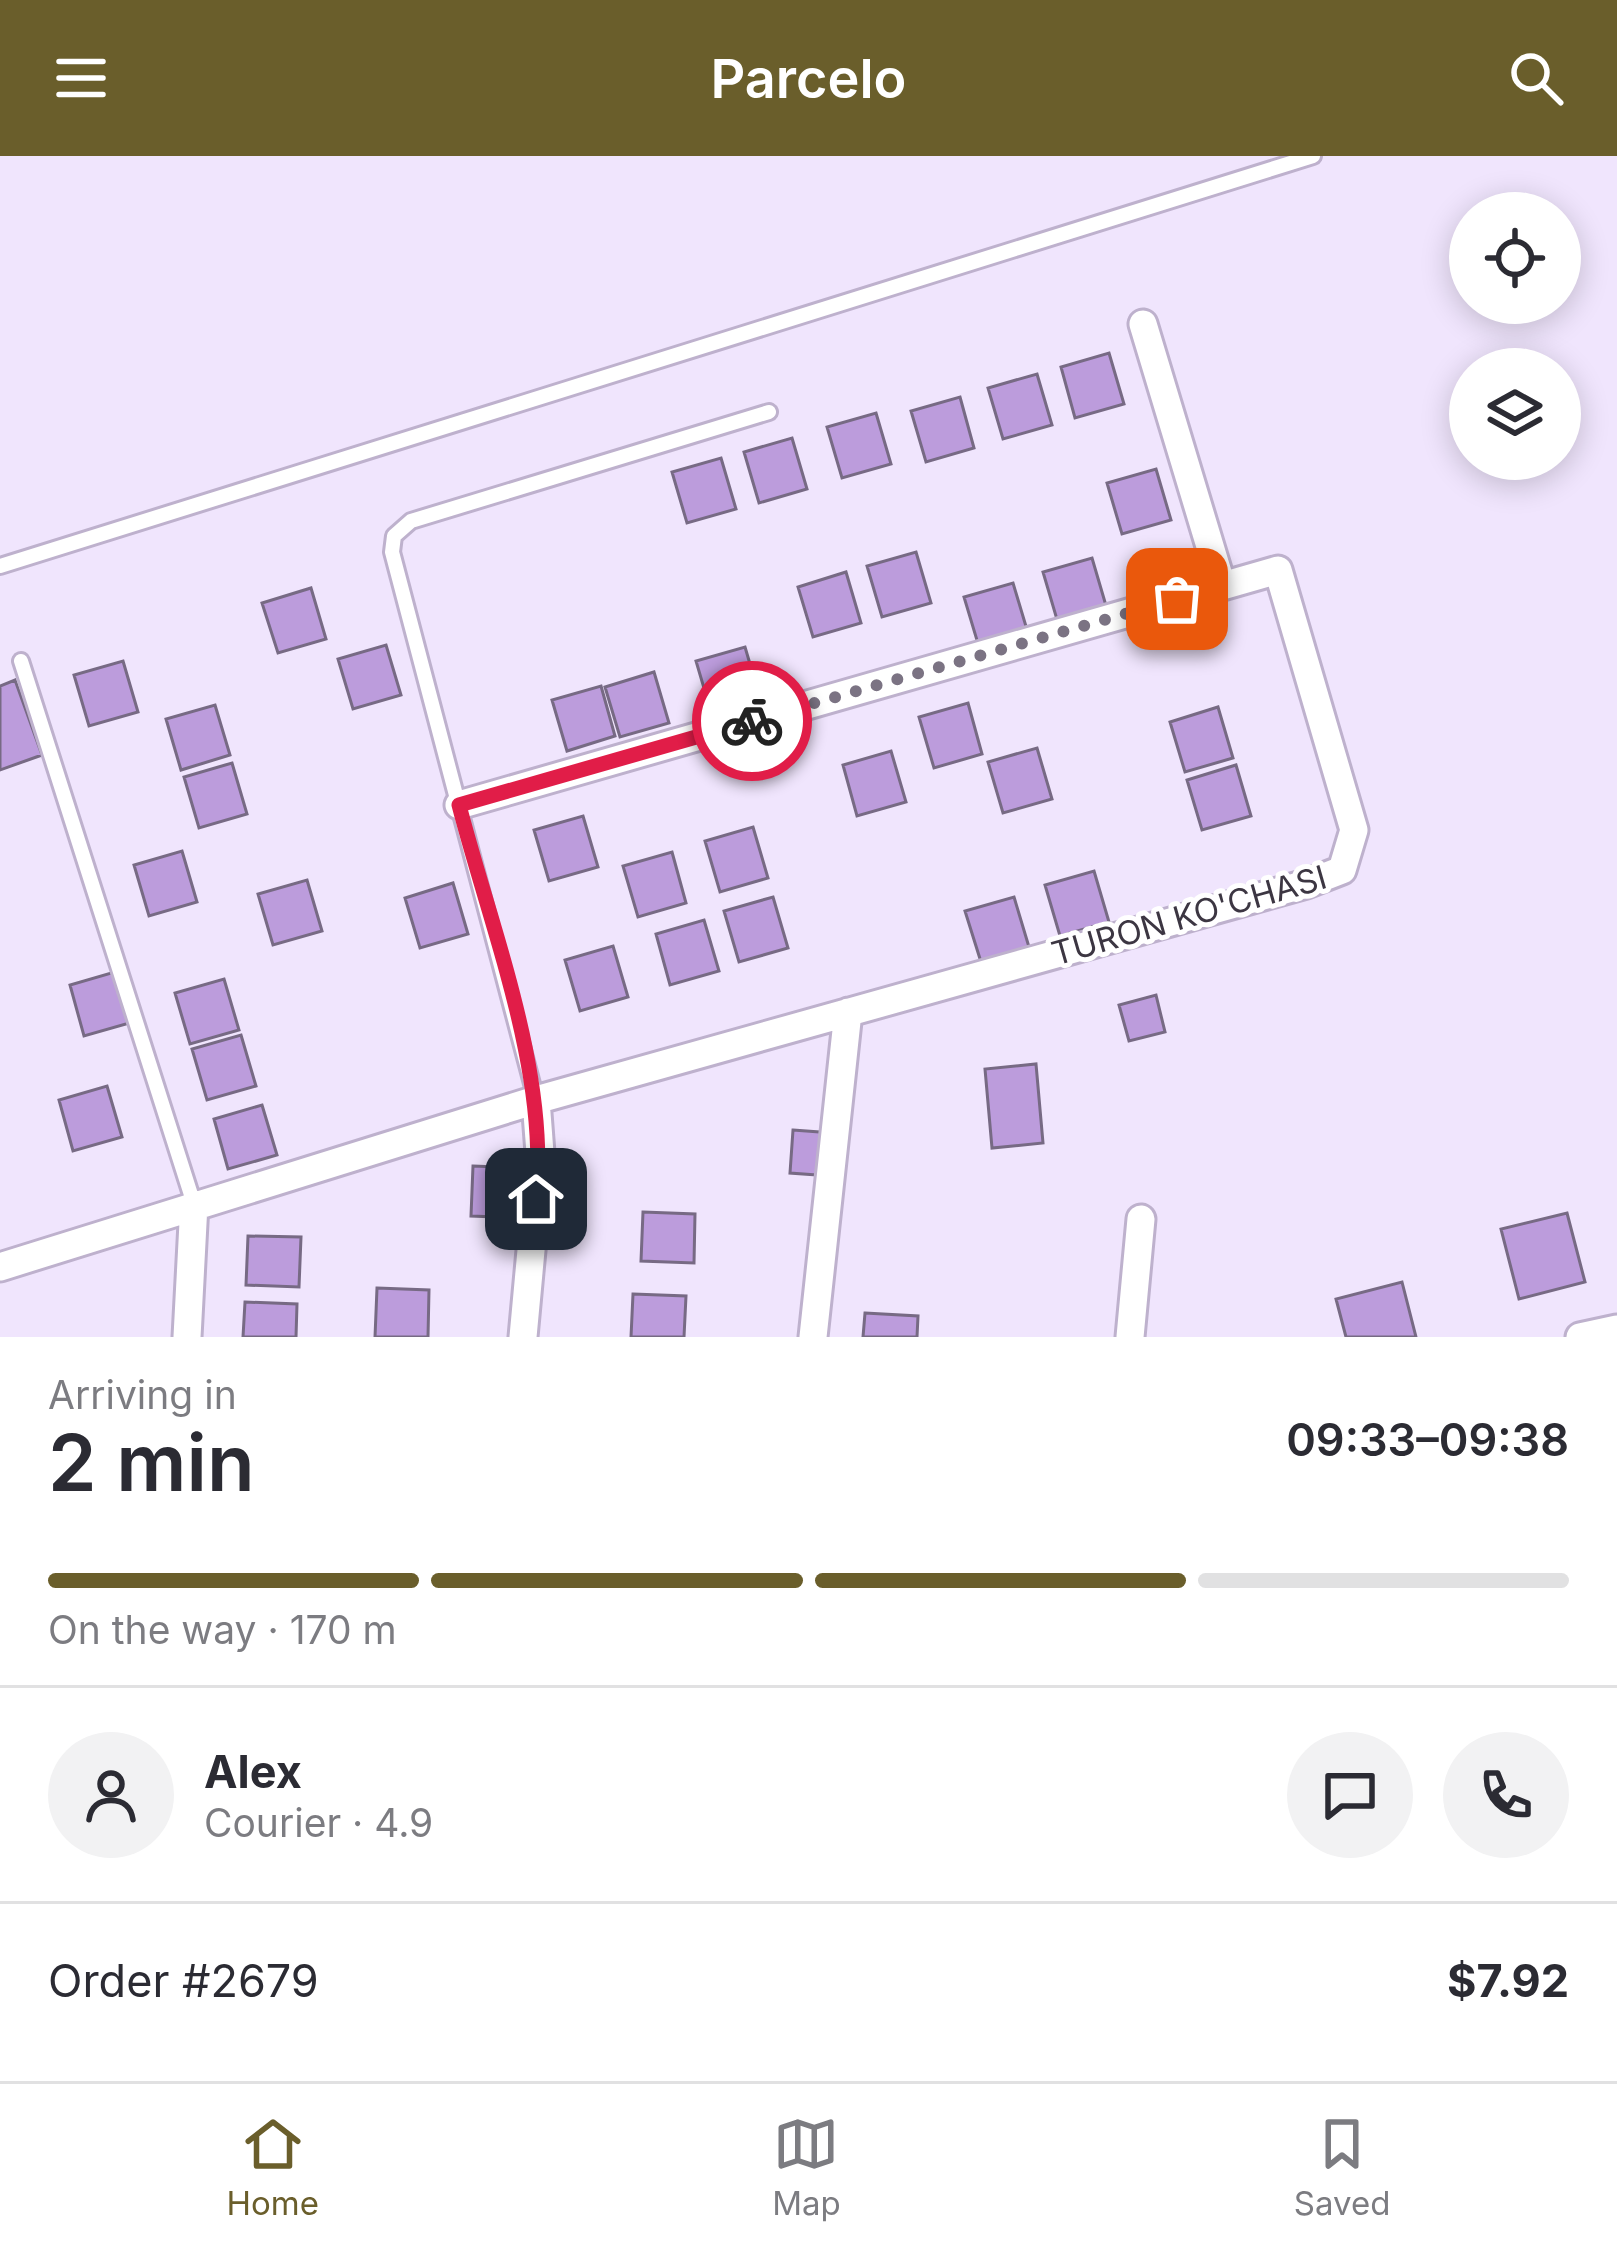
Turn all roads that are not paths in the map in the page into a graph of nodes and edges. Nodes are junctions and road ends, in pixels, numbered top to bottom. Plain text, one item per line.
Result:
1 (1313, 156) edge
2 (1143, 324) dead end
3 (769, 412) dead end
4 (0, 566) edge
5 (1222, 586) junction
6 (21, 661) dead end
7 (459, 805) junction
8 (848, 1012) junction
9 (536, 1100) junction
10 (194, 1204) junction
11 (1141, 1219) dead end
12 (0, 1267) edge
13 (1617, 1329) edge
14 (187, 1337) edge
15 (523, 1337) edge
16 (814, 1337) edge
17 (1130, 1337) edge
18 (1580, 1337) edge

1 - 4 lane
2 - 5 street
3 - 7 lane
5 - 7 street, TURON KO'CHASI
5 - 8 street, TURON KO'CHASI
6 - 10 lane
7 - 9 lane
8 - 9 street, TURON KO'CHASI
8 - 16 street
9 - 10 street, TURON KO'CHASI
9 - 15 street
10 - 12 street, TURON KO'CHASI
10 - 14 street
11 - 17 street
13 - 18 street

